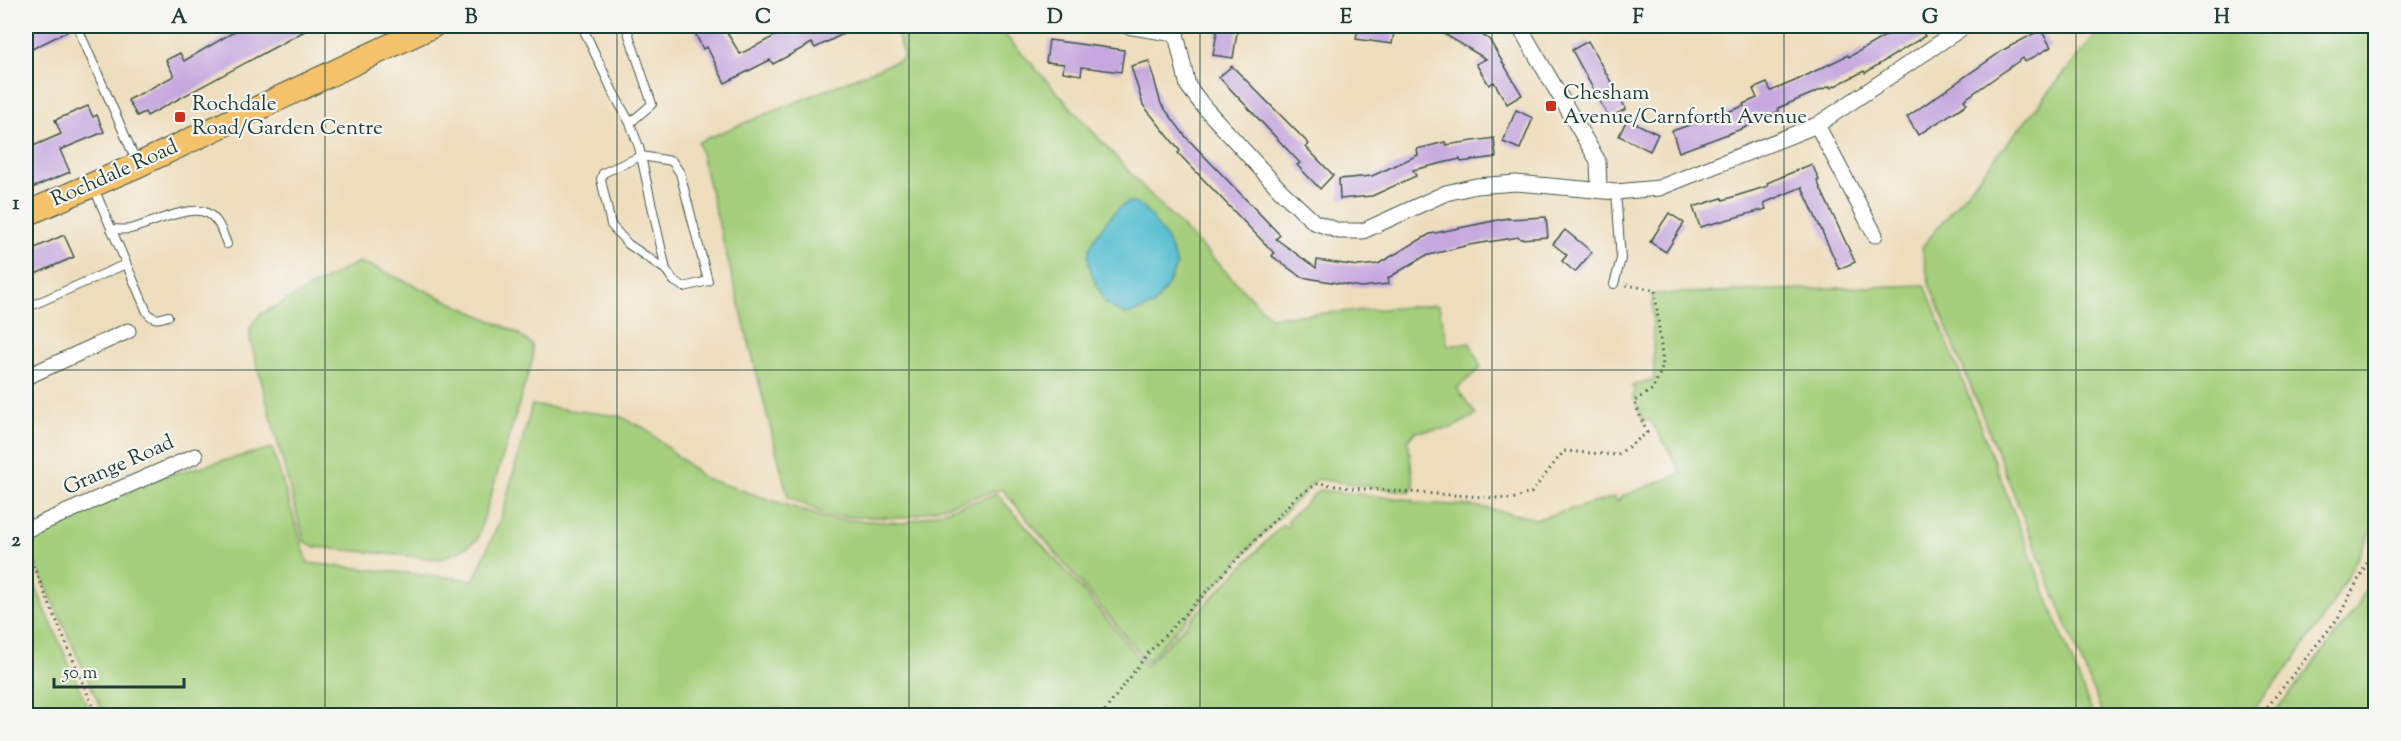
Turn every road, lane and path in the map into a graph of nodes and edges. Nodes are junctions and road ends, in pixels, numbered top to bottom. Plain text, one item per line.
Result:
1 (77, 26) edge
2 (432, 26) edge
3 (582, 26) edge
4 (626, 26) edge
5 (1126, 26) edge
6 (1519, 26) edge
7 (1965, 26) edge
8 (1178, 30) edge
9 (630, 123) junction
10 (1817, 125) junction
11 (641, 156) junction
12 (138, 165) junction
13 (92, 185) junction
14 (1599, 190) junction
15 (1616, 192) junction
16 (26, 214) edge
17 (111, 229) junction
18 (1875, 235) dead end
19 (227, 244) dead end
20 (126, 264) junction
21 (666, 270) junction
22 (1614, 284) joint
23 (26, 308) edge
24 (168, 316) dead end
25 (128, 331) dead end
26 (26, 377) edge
27 (195, 456) dead end
28 (26, 530) edge
29 (2376, 546) edge
30 (26, 549) edge
31 (97, 716) edge
32 (1101, 716) edge
33 (2260, 716) edge

1 - 12 lane
2 - 12 main road, Rochdale Road
3 - 9 lane
4 - 9 lane
5 - 8 street
6 - 14 street
7 - 10 street
8 - 14 street
9 - 11 lane
10 - 15 street
10 - 18 street
11 - 21 lane
11 - 21 lane
11 - 21 lane
12 - 13 main road, Rochdale Road
13 - 16 main road, Rochdale Road
13 - 17 lane
14 - 15 street
15 - 22 lane
17 - 19 lane
17 - 20 lane
20 - 23 lane
20 - 24 lane
22 - 32 path
25 - 26 street
27 - 28 street, Grange Road
29 - 33 path
30 - 31 path

